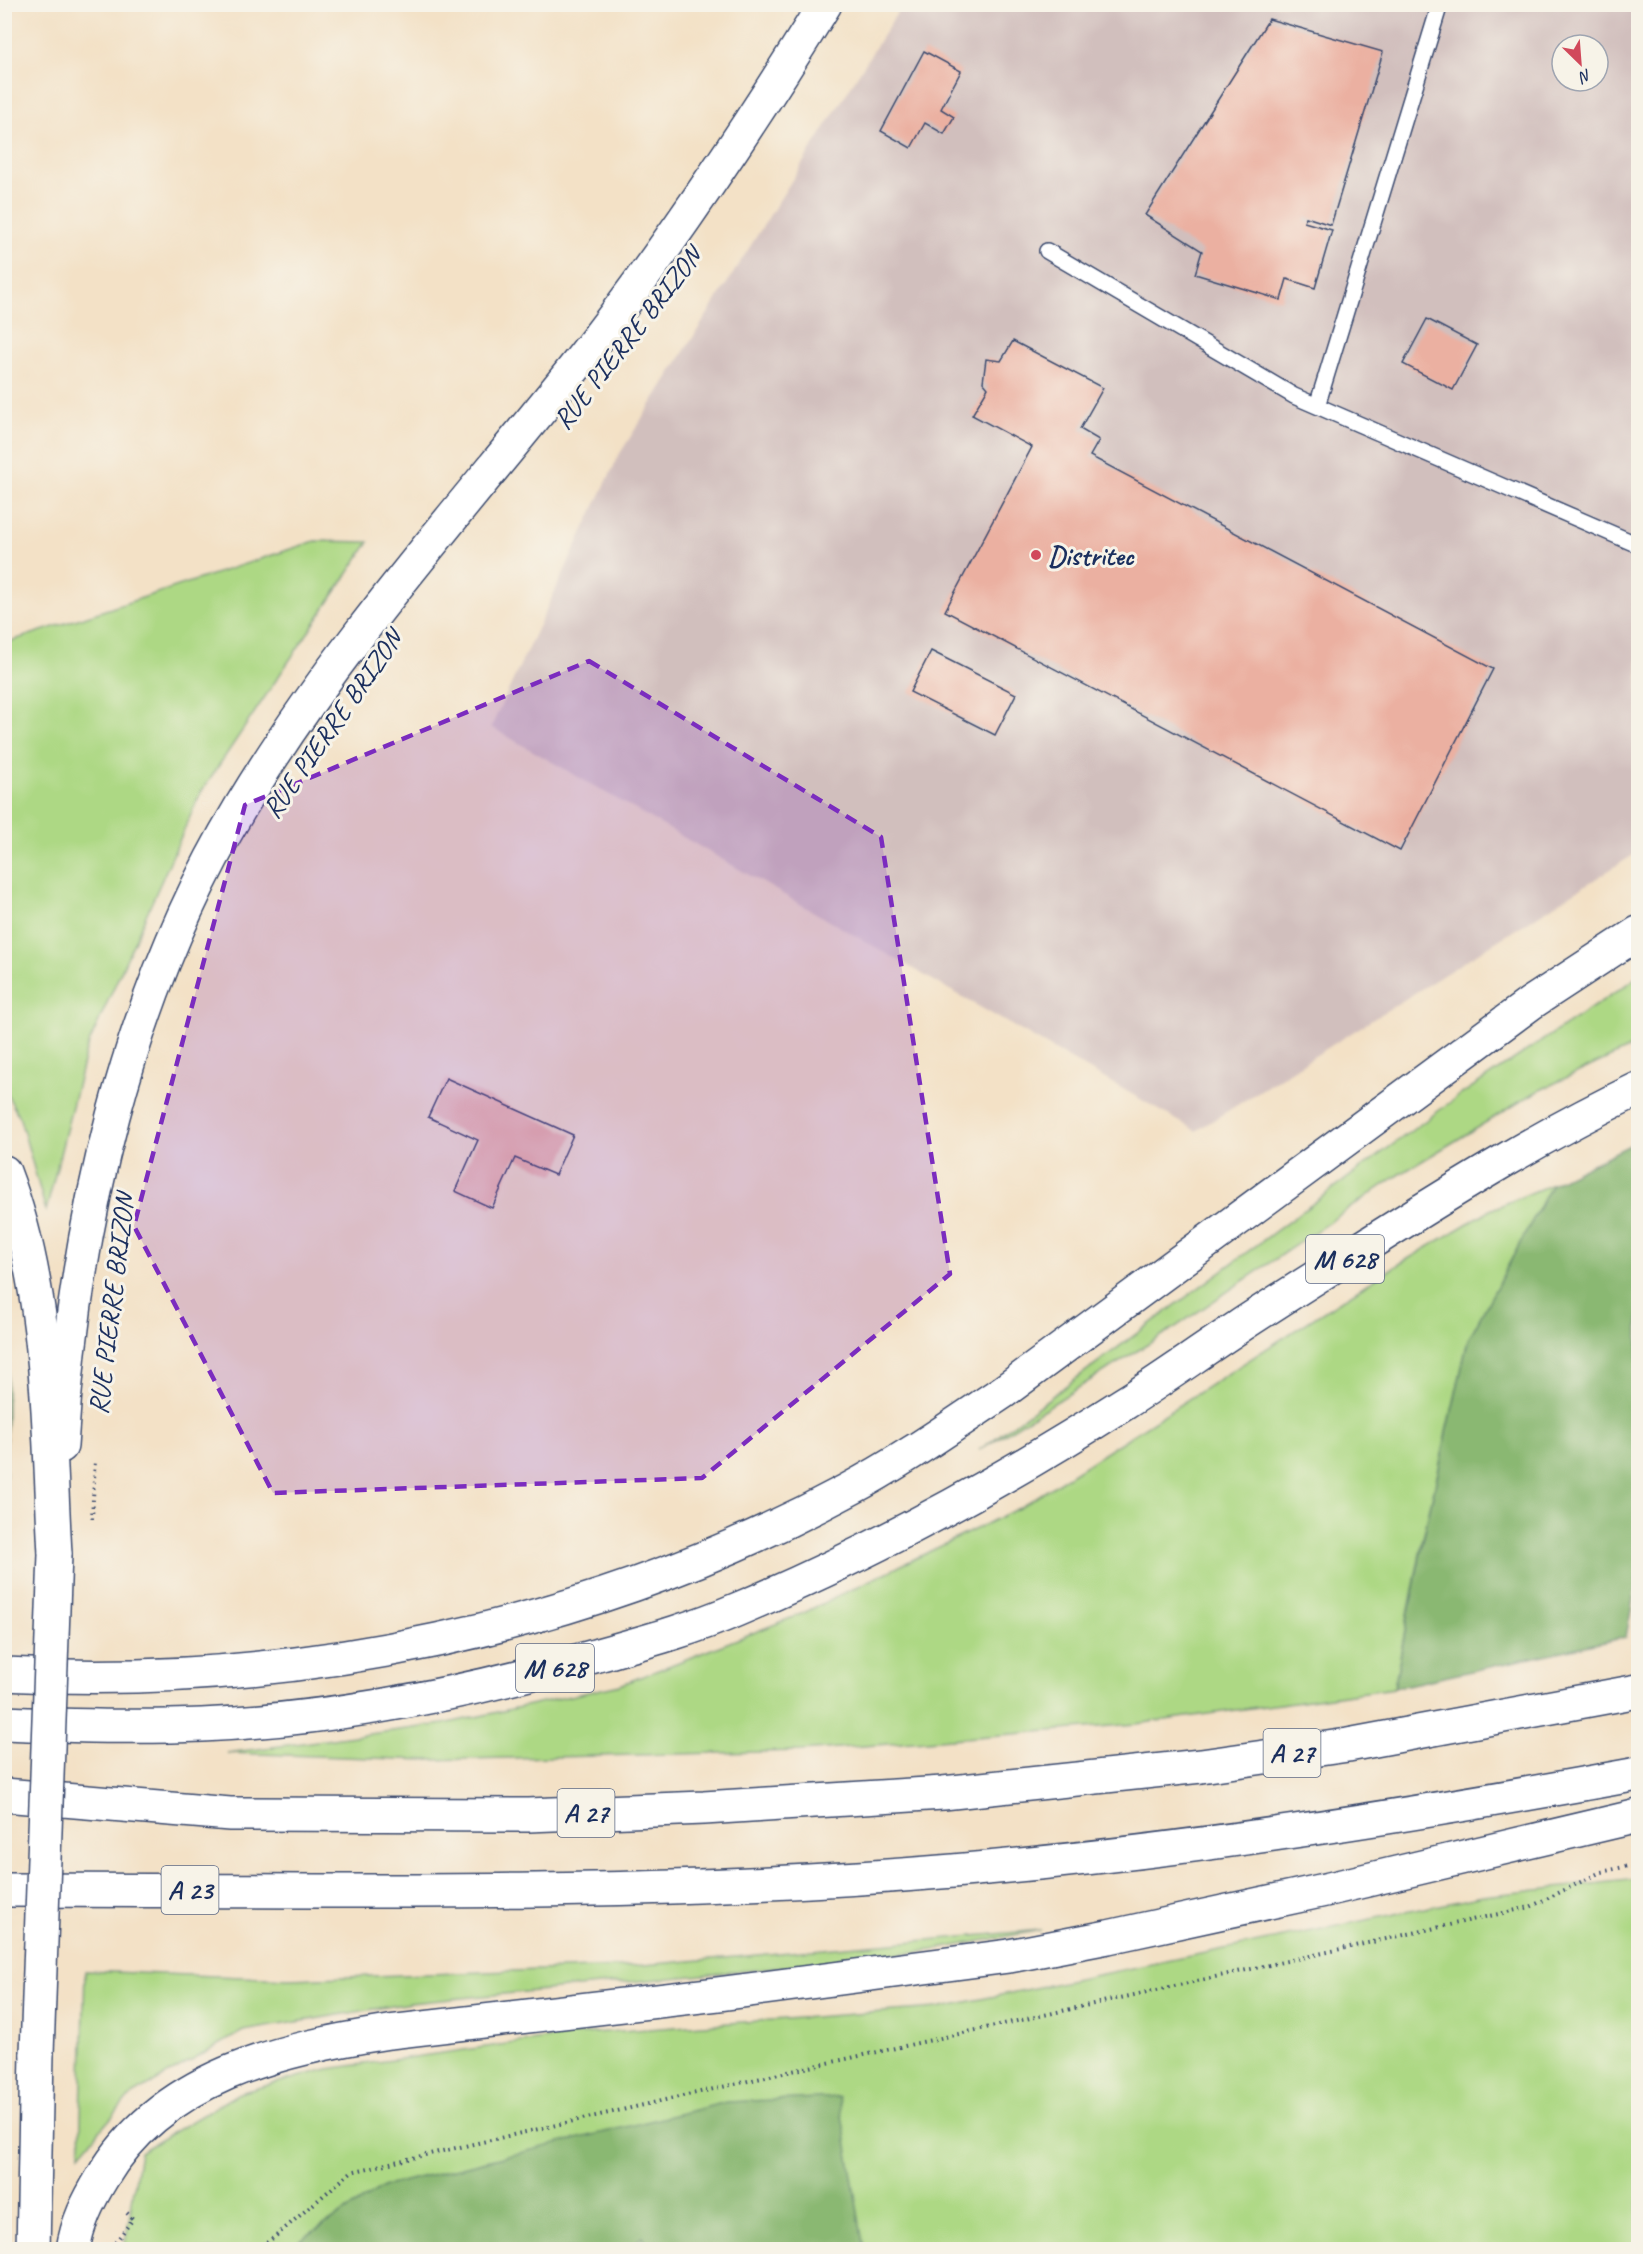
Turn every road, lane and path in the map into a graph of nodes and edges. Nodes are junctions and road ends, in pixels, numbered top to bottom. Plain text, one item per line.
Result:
1 (825, 4) edge
2 (1440, 4) edge
3 (1047, 251) dead end
4 (1317, 406) junction
5 (1638, 545) edge
6 (1638, 933) edge
7 (1638, 1089) edge
8 (4, 1172) edge
9 (95, 1451) dead end
10 (92, 1529) dead end
11 (55, 1554) junction
12 (4, 1674) edge
13 (1638, 1691) edge
14 (4, 1724) edge
15 (1638, 1774) edge
16 (4, 1795) edge
17 (4, 1813) edge
18 (230, 1814) junction
19 (1638, 1816) edge
20 (1638, 1864) edge
21 (4, 1873) edge
22 (4, 1890) edge
23 (375, 1890) junction
24 (33, 2250) edge
25 (73, 2250) edge
26 (257, 2250) edge

1 - 11 main road, RUE PIERRE BRIZON
2 - 4 lane
3 - 4 lane
4 - 5 lane
6 - 12 main road
7 - 14 main road, M 628
8 - 11 main road
9 - 10 path, RUE PIERRE BRIZON
11 - 24 main road, bridge
13 - 18 main road, A 27
15 - 23 main road
16 - 18 main road
17 - 18 main road, A 27
19 - 25 main road
20 - 26 path
21 - 23 main road
22 - 23 main road, A 23

